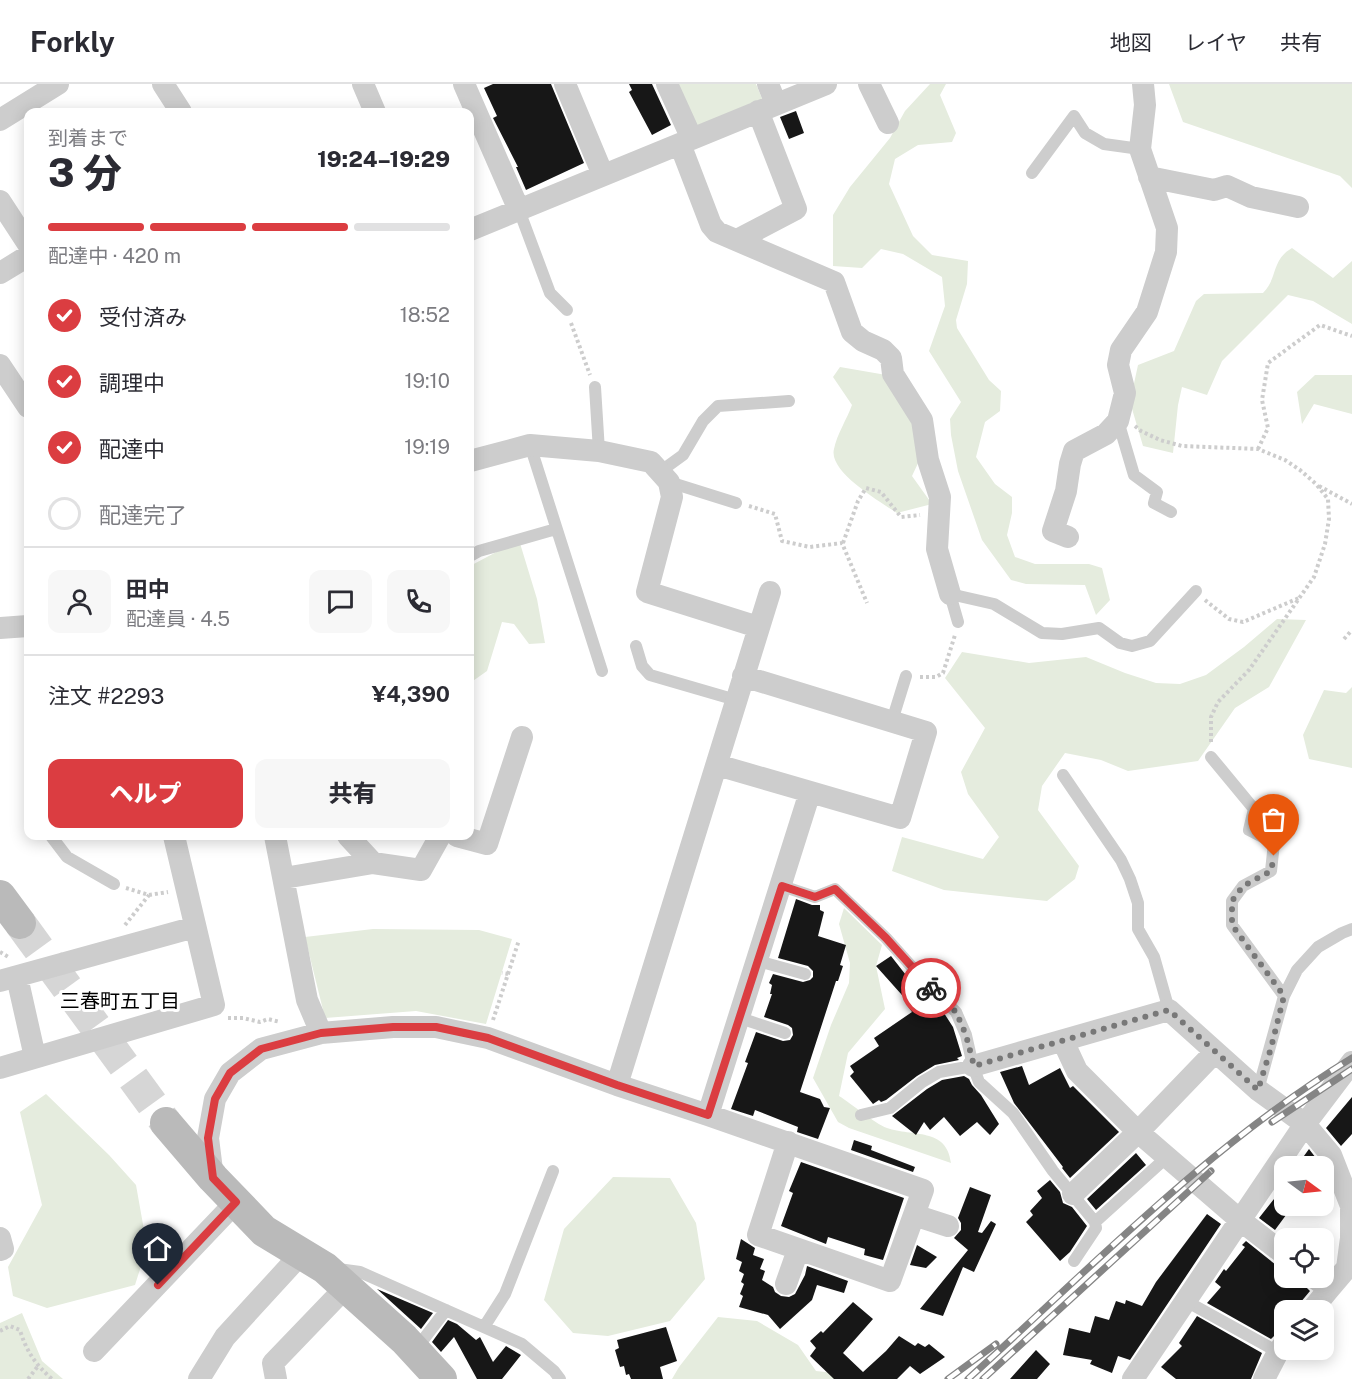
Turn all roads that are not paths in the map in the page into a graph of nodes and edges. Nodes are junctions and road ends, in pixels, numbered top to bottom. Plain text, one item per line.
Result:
1 (58, 84) edge
2 (163, 84) edge
3 (363, 84) edge
4 (464, 84) edge
5 (565, 84) edge
6 (668, 84) edge
7 (826, 84) edge
8 (869, 84) edge
9 (1143, 84) edge
10 (767, 99) edge
11 (178, 108) edge
12 (373, 108) edge
13 (0, 120) edge
14 (888, 123) dead end
15 (686, 141) junction
16 (1140, 149) junction
17 (1032, 172) dead end
18 (603, 175) junction
19 (1149, 177) junction
20 (0, 201) edge
21 (1298, 207) dead end
22 (519, 210) junction
23 (474, 228) edge
24 (24, 238) edge
25 (737, 240) junction
26 (24, 258) edge
27 (0, 273) edge
28 (567, 310) road end
29 (8, 371) edge
30 (595, 387) road end
31 (24, 400) edge
32 (789, 401) dead end
33 (1120, 417) junction
34 (530, 445) junction
35 (599, 451) junction
36 (474, 460) edge
37 (665, 476) junction
38 (736, 502) road end
39 (1171, 512) dead end
40 (556, 529) junction
41 (1068, 537) dead end
42 (474, 554) edge
43 (1196, 591) road end
44 (770, 592) dead end
45 (950, 594) junction
46 (958, 622) road end
47 (24, 626) edge
48 (758, 627) junction
49 (0, 628) edge
50 (636, 646) dead end
51 (602, 671) dead end
52 (743, 676) junction
53 (906, 676) road end
54 (736, 700) junction
55 (892, 722) junction
56 (522, 737) dead end
57 (1211, 757) road end
58 (717, 765) junction
59 (1063, 775) dead end
60 (810, 792) junction
61 (54, 840) edge
62 (175, 840) edge
63 (276, 840) edge
64 (351, 840) edge
65 (438, 840) edge
66 (472, 840) edge
67 (372, 864) junction
68 (284, 878) junction
69 (114, 884) road end
70 (782, 886) junction
71 (0, 896) edge
72 (20, 923) tunnel mouth
73 (195, 927) junction
74 (1352, 929) edge
75 (758, 961) junction
76 (805, 974) dead end
77 (8, 979) edge
78 (1284, 996) junction
79 (1169, 1010) junction
80 (740, 1018) junction
81 (321, 1033) junction
82 (785, 1033) dead end
83 (1063, 1041) junction
84 (1215, 1053) junction
85 (35, 1057) junction
86 (1352, 1062) edge
87 (974, 1066) junction
88 (0, 1068) edge
89 (617, 1085) junction
90 (1258, 1090) junction
91 (708, 1115) junction
92 (861, 1115) dead end
93 (166, 1123) tunnel mouth
94 (1305, 1124) junction
95 (1138, 1132) junction
96 (788, 1142) junction
97 (1167, 1156) junction
98 (553, 1171) dead end
99 (213, 1178) junction
100 (1073, 1194) junction
101 (236, 1202) junction
102 (1352, 1206) edge
103 (914, 1215) junction
104 (1240, 1220) junction
105 (1095, 1222) junction
106 (948, 1226) dead end
107 (0, 1238) edge
108 (1274, 1246) edge
109 (0, 1250) edge
110 (798, 1250) junction
111 (1074, 1260) dead end
112 (324, 1269) junction
113 (1349, 1270) edge
114 (1334, 1278) edge
115 (786, 1284) dead end
116 (1184, 1300) junction
117 (446, 1310) junction
118 (484, 1328) junction
119 (1274, 1345) edge
120 (415, 1350) junction
121 (94, 1351) dead end
122 (1274, 1360) edge
123 (199, 1379) edge
124 (276, 1379) edge
125 (441, 1379) edge
126 (560, 1379) edge
127 (1133, 1379) edge
128 (1264, 1379) edge

1 - 13 street
2 - 11 street
3 - 12 street
4 - 22 street
5 - 18 street
6 - 15 street
7 - 10 street
8 - 14 street
9 - 16 street
10 - 15 street
10 - 25 street
15 - 18 street
15 - 25 street
16 - 17 lane
16 - 19 street
18 - 22 street
19 - 21 street
19 - 33 street
20 - 24 street
22 - 23 street
22 - 28 lane
25 - 45 street
26 - 27 street
29 - 31 street
30 - 35 lane
32 - 37 lane
33 - 39 lane
33 - 41 street
34 - 35 street
34 - 36 street
34 - 40 lane
35 - 37 street
37 - 38 lane
37 - 48 street
40 - 42 lane
40 - 51 lane
43 - 45 lane
44 - 48 street
45 - 46 lane
47 - 49 street
48 - 52 street
50 - 54 lane
52 - 54 street
52 - 55 street
53 - 55 lane
54 - 58 street
55 - 60 street
56 - 66 street
57 - 78 lane
58 - 60 street
58 - 89 street
59 - 79 lane
60 - 70 street
61 - 69 lane
62 - 73 street
63 - 68 street
64 - 67 street
65 - 67 street
67 - 68 street
68 - 81 street
70 - 75 street
70 - 87 lane
71 - 72 street
73 - 77 street
73 - 85 street
74 - 78 lane
75 - 76 lane
75 - 80 street
77 - 85 street
78 - 90 lane
79 - 83 street
79 - 84 street
80 - 82 lane
80 - 91 street
81 - 89 street
81 - 99 street
83 - 87 street
83 - 95 street
84 - 90 street
84 - 95 street
85 - 88 street
86 - 94 street
87 - 92 lane
87 - 100 lane
89 - 91 street
90 - 94 street
91 - 96 street
93 - 99 street
94 - 102 street
94 - 104 street
95 - 97 street
95 - 100 street
96 - 103 street
96 - 110 street
97 - 104 street
97 - 105 lane
98 - 118 lane
99 - 101 street
100 - 105 lane
101 - 112 street
101 - 121 street
102 - 113 street
103 - 106 street
103 - 110 street
104 - 108 street
104 - 116 street
105 - 111 lane
107 - 109 street
110 - 115 street
112 - 117 lane
112 - 120 street
112 - 123 street
112 - 124 street
113 - 114 street
116 - 119 lane
116 - 127 street
117 - 118 lane
117 - 120 lane
118 - 126 lane
120 - 125 street
122 - 128 street

